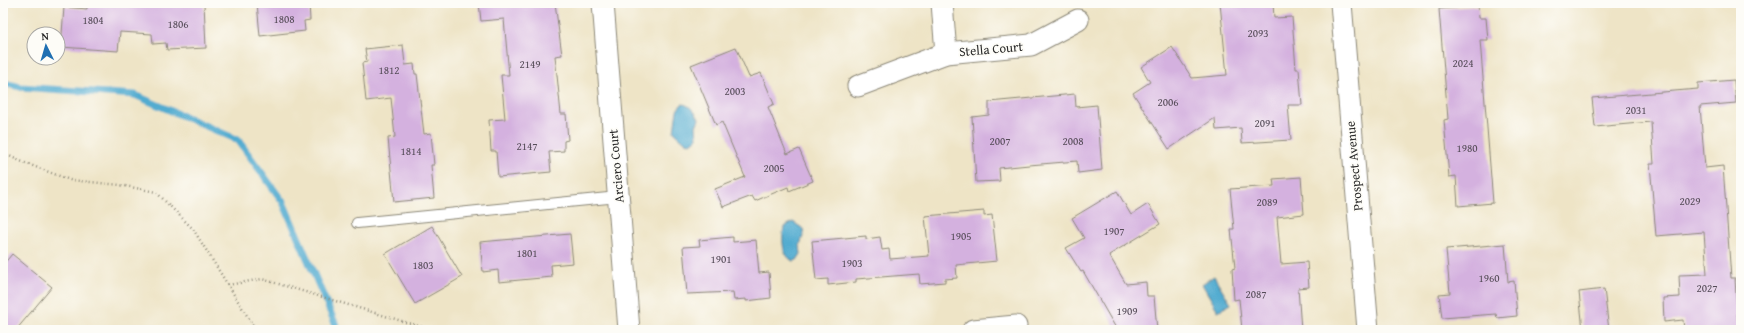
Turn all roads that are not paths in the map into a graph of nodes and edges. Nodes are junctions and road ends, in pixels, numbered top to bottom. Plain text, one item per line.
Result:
1 (602, 3) edge
2 (942, 3) edge
3 (1341, 3) edge
4 (1078, 20) dead end
5 (946, 53) junction
6 (858, 86) dead end
7 (618, 197) junction
8 (357, 223) dead end
9 (1016, 326) dead end
10 (629, 330) edge
11 (974, 330) edge
12 (1368, 330) edge

1 - 7 street, Arciero Court
2 - 5 street, Stella Court
3 - 12 street, Prospect Avenue
4 - 5 street, Stella Court
5 - 6 street, Stella Court
7 - 8 lane
7 - 10 street, Arciero Court
9 - 11 street

